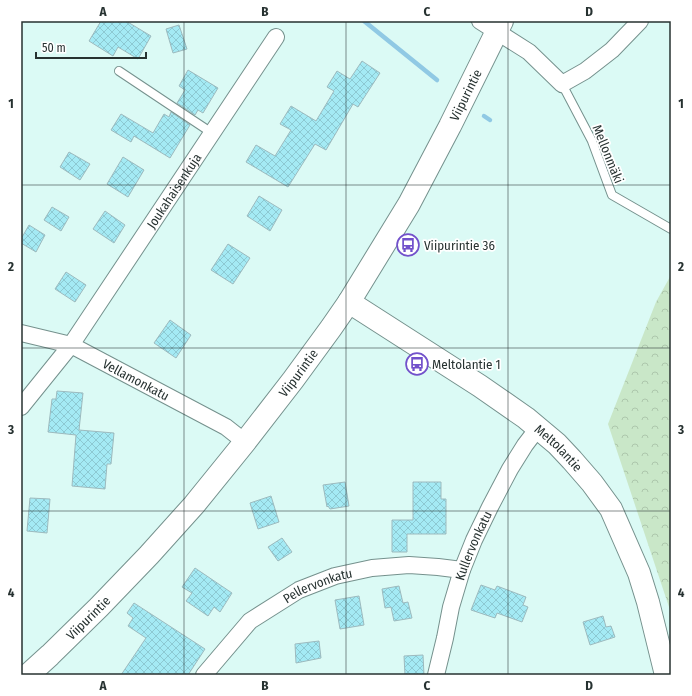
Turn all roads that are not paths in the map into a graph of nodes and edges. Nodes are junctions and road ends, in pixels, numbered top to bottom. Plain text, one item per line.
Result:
1 (640, 21) edge
2 (493, 25) edge
3 (276, 37) dead end
4 (119, 71) dead end
5 (562, 84) junction
6 (212, 133) junction
7 (671, 229) edge
8 (348, 302) junction
9 (21, 332) edge
10 (71, 345) junction
11 (21, 407) edge
12 (538, 428) junction
13 (245, 442) junction
14 (462, 570) junction
15 (28, 675) edge
16 (204, 675) edge
17 (436, 675) edge
18 (666, 675) edge

1 - 5 street
2 - 5 street
2 - 8 main road, Viipurintie
3 - 6 street, Joukahaisenkuja
4 - 6 lane
5 - 7 lane, Mellonmäki
6 - 10 street, Joukahaisenkuja
8 - 12 main road, Meltolantie
8 - 13 main road, Viipurintie
9 - 10 street, Vellamonkatu
10 - 11 street, Joukahaisenkuja
10 - 13 street, Vellamonkatu
12 - 14 street, Kullervonkatu
12 - 18 main road, Meltolantie
13 - 15 main road, Viipurintie
14 - 16 street, Pellervonkatu
14 - 17 street, Kullervonkatu

